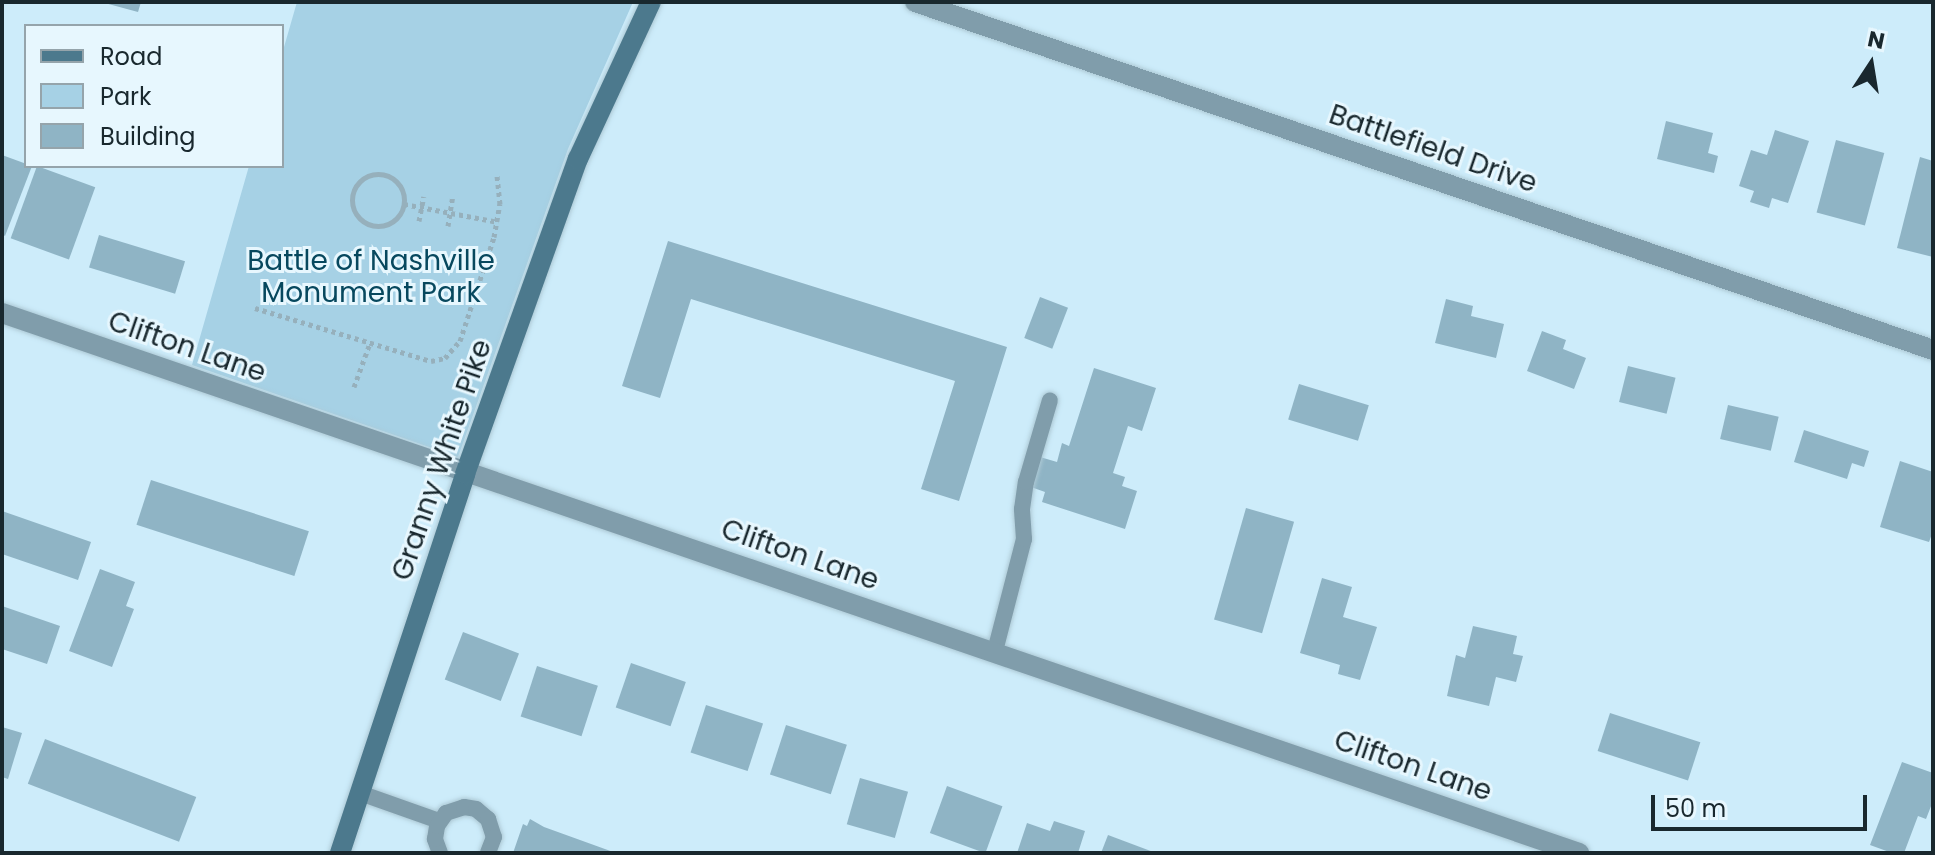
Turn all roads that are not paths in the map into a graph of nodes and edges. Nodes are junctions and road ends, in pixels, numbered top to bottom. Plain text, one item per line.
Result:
1 (651, 2) edge
2 (915, 2) edge
3 (2, 313) edge
4 (1933, 350) edge
5 (1050, 400) dead end
6 (465, 474) junction
7 (995, 651) junction
8 (360, 793) junction
9 (439, 821) junction
10 (340, 853) edge
11 (440, 853) edge
12 (488, 853) edge
13 (1579, 853) edge

1 - 6 main road, Granny White Pike
2 - 4 street, Battlefield Drive
3 - 6 street, Clifton Lane
5 - 7 lane
6 - 7 street, Clifton Lane
6 - 8 main road, Granny White Pike
7 - 13 street, Clifton Lane
8 - 9 lane
8 - 10 main road, Granny White Pike
9 - 11 lane
9 - 12 lane

